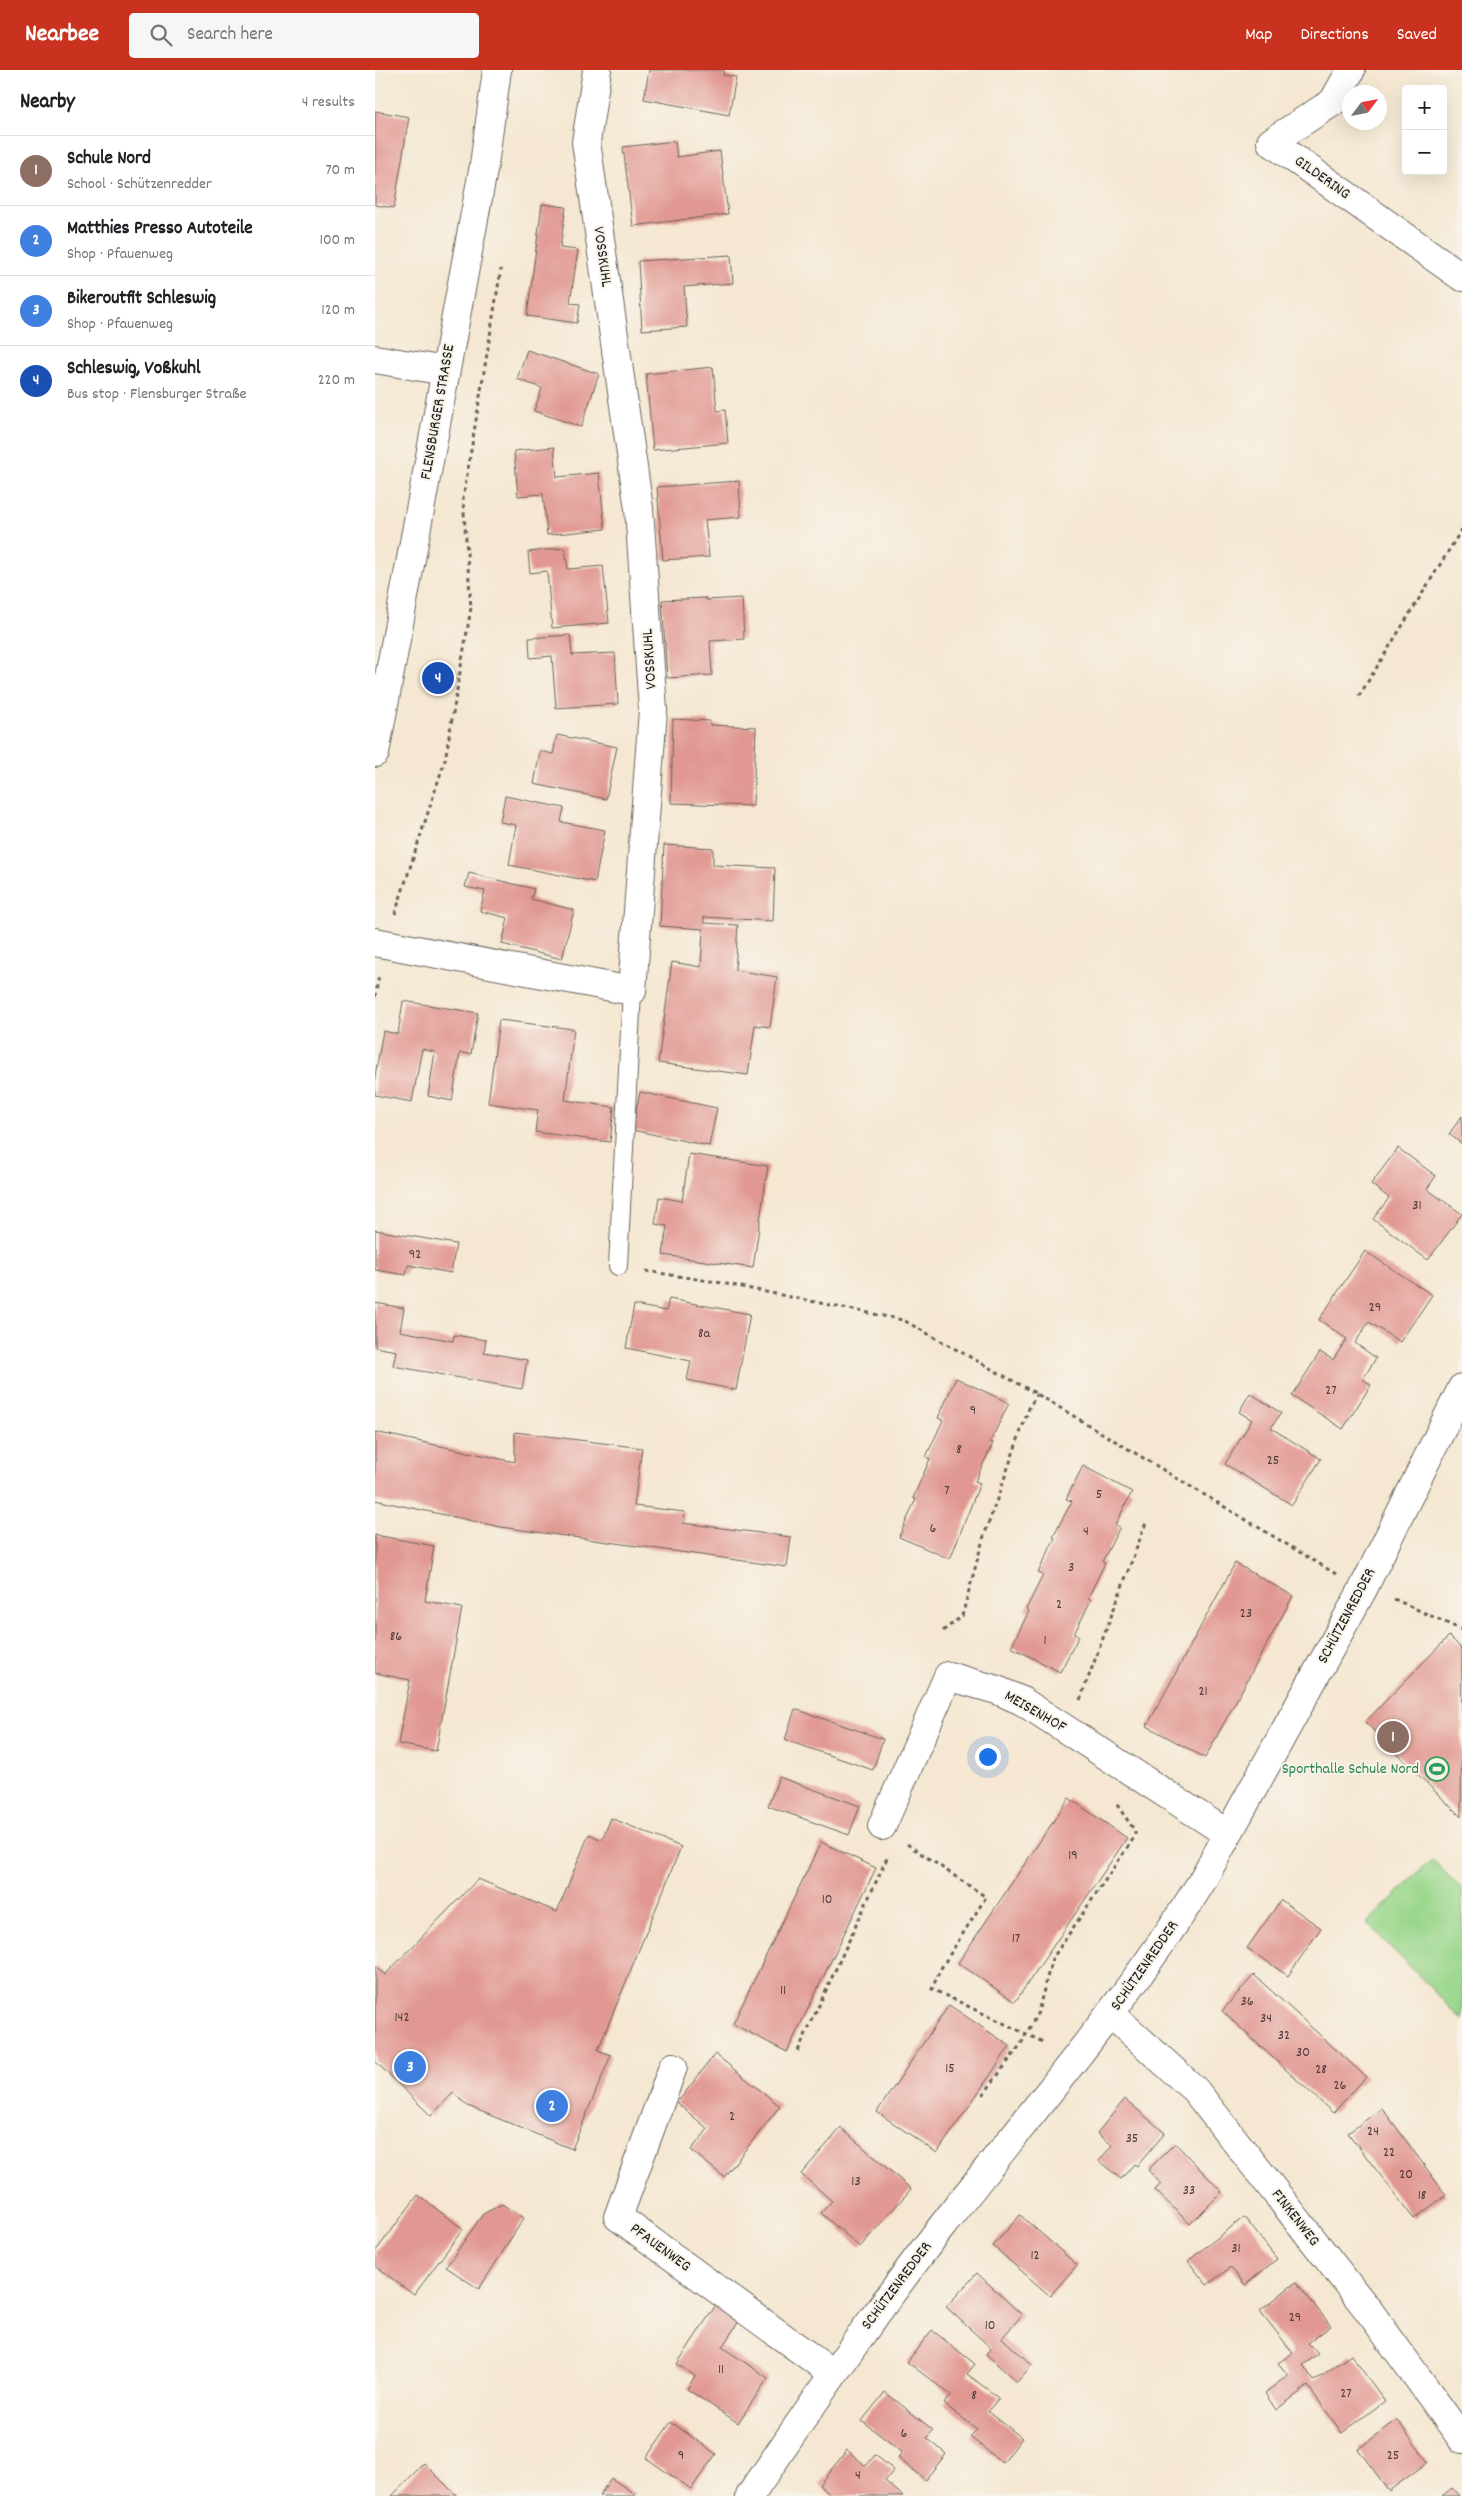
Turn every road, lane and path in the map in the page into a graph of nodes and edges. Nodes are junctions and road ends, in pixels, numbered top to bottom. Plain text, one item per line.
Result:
1 (497, 70) edge
2 (597, 70) edge
3 (1351, 70) edge
4 (501, 266) dead end
5 (1462, 277) edge
6 (375, 358) edge
7 (445, 371) junction
8 (1462, 529) edge
9 (1359, 696) dead end
10 (375, 753) edge
11 (380, 943) edge
12 (632, 991) junction
13 (375, 997) edge
14 (618, 1266) joint
15 (1462, 1388) edge
16 (1037, 1394) junction
17 (1147, 1520) dead end
18 (1363, 1589) junction
19 (1462, 1630) edge
20 (943, 1631) dead end
21 (1067, 1730) junction
22 (1129, 1770) junction
23 (889, 1831) junction
24 (1228, 1834) junction
25 (1111, 2014) junction
26 (1026, 2033) junction
27 (798, 2051) dead end
28 (1074, 2058) junction
29 (673, 2067) dead end
30 (983, 2095) dead end
31 (832, 2373) junction
32 (1462, 2439) edge
33 (751, 2496) edge

1 - 7 street, FLENSBURGER STRASSE
2 - 12 street, VOSSKUHL
3 - 5 street, GILDERING
4 - 11 path
6 - 7 street
7 - 10 street, FLENSBURGER STRASSE
8 - 9 path
11 - 12 street
11 - 13 path
12 - 14 lane
14 - 16 path
15 - 18 street, SCHÜTZENREDDER
16 - 18 path
16 - 20 path
17 - 21 path
18 - 19 path
18 - 24 street, SCHÜTZENREDDER
21 - 22 street, MEISENHOF
21 - 23 street, MEISENHOF
22 - 24 street, MEISENHOF
22 - 26 path
23 - 26 path
23 - 27 path
24 - 25 street, SCHÜTZENREDDER
25 - 28 street, SCHÜTZENREDDER
25 - 32 street, FINKENWEG
26 - 28 path
26 - 30 path
28 - 31 street, SCHÜTZENREDDER
29 - 31 street, PFAUENWEG
31 - 33 street, SCHÜTZENREDDER

